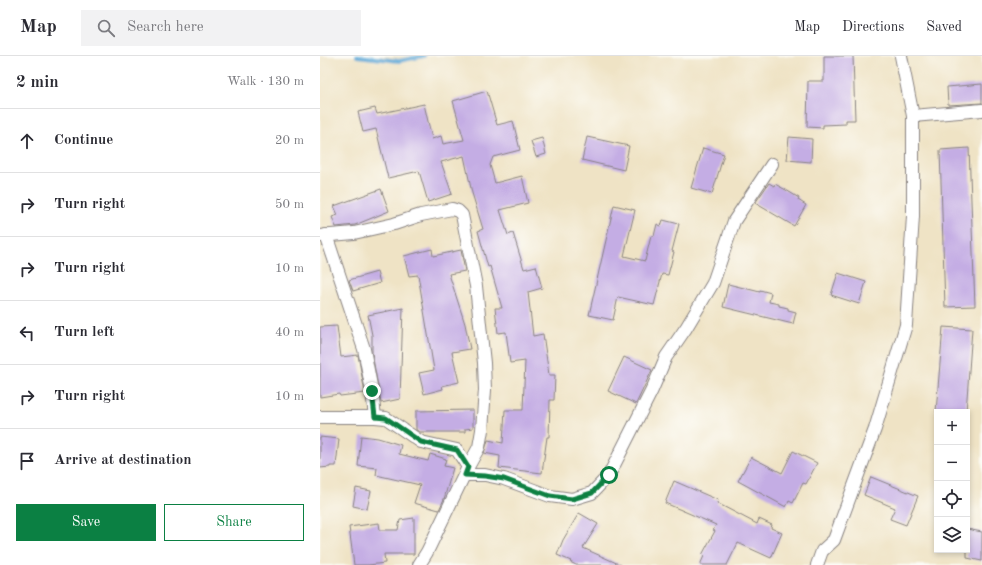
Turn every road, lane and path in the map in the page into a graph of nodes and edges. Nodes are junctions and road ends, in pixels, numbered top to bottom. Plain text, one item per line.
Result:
1 (901, 56) edge
2 (982, 110) edge
3 (913, 116) junction
4 (772, 164) dead end
5 (323, 235) edge
6 (320, 417) edge
7 (375, 417) junction
8 (467, 471) junction
9 (419, 565) edge
10 (817, 565) edge

1 - 3 street
2 - 3 street
3 - 10 street
4 - 8 street
5 - 7 street
5 - 8 street
6 - 7 street
7 - 8 street
8 - 9 street

